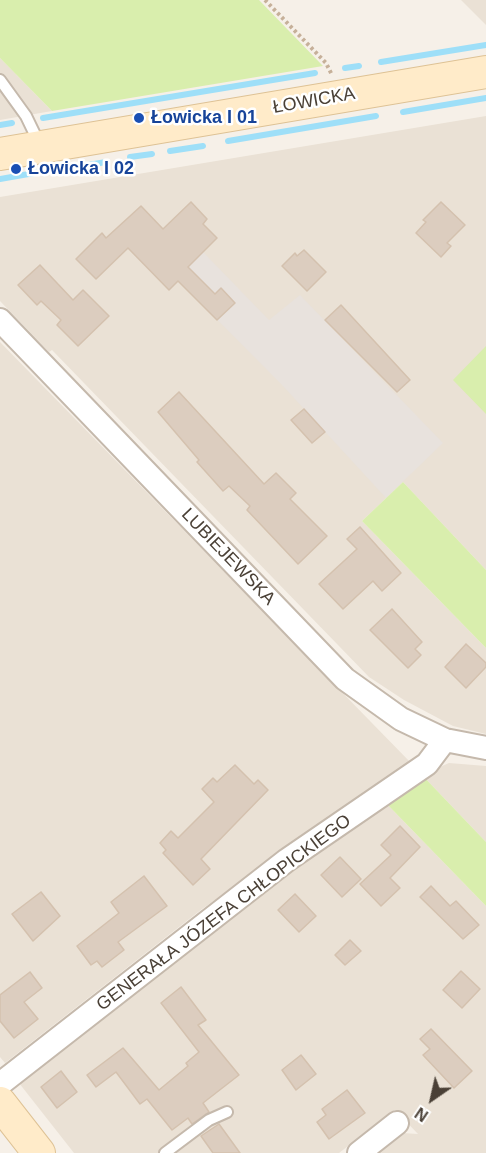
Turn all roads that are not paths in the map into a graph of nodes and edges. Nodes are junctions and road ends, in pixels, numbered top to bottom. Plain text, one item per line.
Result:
1 (486, 72) edge
2 (0, 80) edge
3 (41, 147) junction
4 (0, 154) edge
5 (0, 320) edge
6 (445, 740) junction
7 (486, 748) edge
8 (0, 1084) edge
9 (0, 1103) edge
10 (227, 1112) dead end
11 (397, 1123) dead end
12 (39, 1153) edge
13 (165, 1153) edge
14 (359, 1153) edge

1 - 3 street, ŁOWICKA
2 - 3 lane
3 - 4 street, ŁOWICKA
5 - 6 street, LUBIEJEWSKA
6 - 7 street, LUBIEJEWSKA
6 - 8 street, GENERAŁA JÓZEFA CHŁOPICKIEGO
9 - 12 street
10 - 13 lane
11 - 14 street

